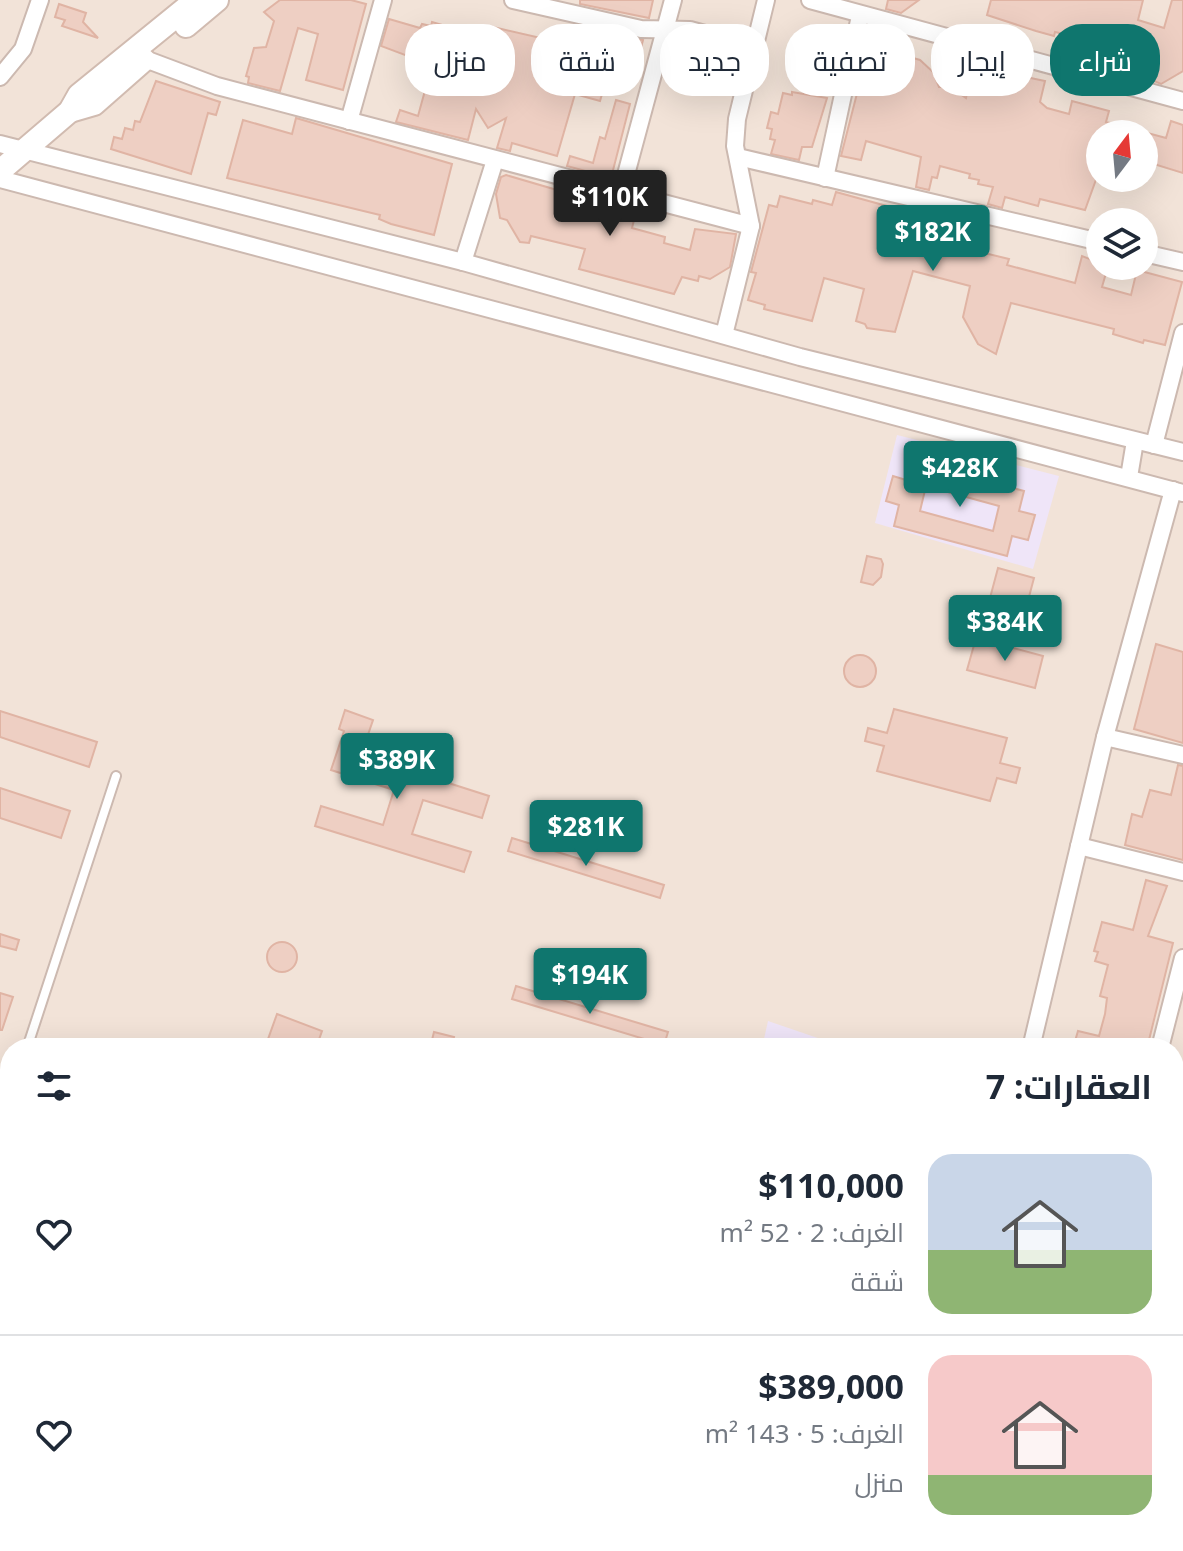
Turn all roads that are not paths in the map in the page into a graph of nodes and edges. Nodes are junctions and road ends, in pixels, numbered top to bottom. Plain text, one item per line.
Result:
1 (40, 0) edge
2 (196, 0) edge
3 (217, 0) edge
4 (383, 0) edge
5 (513, 0) edge
6 (673, 0) edge
7 (766, 0) edge
8 (810, 0) edge
9 (860, 16) junction
10 (666, 24) edge
11 (759, 24) edge
12 (660, 28) edge
13 (660, 47) edge
14 (145, 59) junction
15 (0, 77) edge
16 (742, 96) edge
17 (1183, 101) edge
18 (70, 111) junction
19 (349, 121) junction
20 (0, 144) edge
21 (23, 151) junction
22 (738, 157) junction
23 (495, 160) junction
24 (0, 171) edge
25 (825, 178) junction
26 (0, 179) edge
27 (621, 193) junction
28 (751, 226) junction
29 (1086, 239) edge
30 (1158, 256) edge
31 (463, 262) junction
32 (1183, 262) edge
33 (1183, 333) edge
34 (724, 335) junction
35 (1135, 441) junction
36 (1154, 445) junction
37 (1183, 452) edge
38 (1129, 477) junction
39 (1178, 491) edge
40 (1105, 737) junction
41 (1183, 755) edge
42 (116, 776) dead end
43 (1079, 846) junction
44 (1183, 872) edge
45 (1183, 958) edge
46 (1179, 988) edge
47 (30, 1038) edge
48 (1033, 1038) edge
49 (1163, 1038) edge

1 - 15 street
2 - 18 main road
3 - 14 main road
4 - 19 street
5 - 12 street
6 - 10 street
7 - 11 street
8 - 9 street
9 - 17 street
9 - 25 street
13 - 27 street
14 - 18 main road
14 - 19 street
16 - 22 street
18 - 21 main road
19 - 23 street
20 - 21 street
21 - 24 main road
21 - 31 street
22 - 25 street
22 - 28 street
23 - 27 street
23 - 31 street
25 - 29 street
26 - 38 street
27 - 28 street
28 - 34 street
30 - 32 street
31 - 34 street
33 - 36 street
34 - 35 street
35 - 36 street
35 - 38 street
36 - 37 street
38 - 39 street
39 - 40 street
40 - 41 street
40 - 43 street
42 - 47 lane
43 - 44 street
43 - 48 street
45 - 46 street
46 - 49 street

